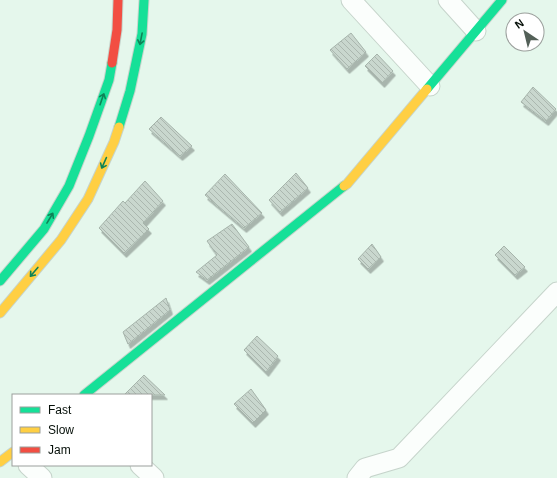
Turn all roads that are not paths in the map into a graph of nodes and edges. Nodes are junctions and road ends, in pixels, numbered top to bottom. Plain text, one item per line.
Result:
1 (118, 0) edge
2 (144, 0) edge
3 (351, 0) edge
4 (448, 0) edge
5 (502, 0) edge
6 (476, 31) junction
7 (430, 86) junction
8 (0, 281) edge
9 (557, 292) edge
10 (0, 313) edge
11 (85, 394) edge
12 (12, 453) edge
13 (0, 462) edge
14 (29, 466) edge
15 (141, 466) edge
16 (42, 478) edge
17 (154, 478) edge
18 (357, 478) edge

8 -> 1 street
2 -> 10 street
3 - 7 street
4 - 6 street
5 - 6 street
6 - 7 street
7 - 11 street
9 - 18 street
12 - 13 street
14 - 16 street
15 - 17 street

